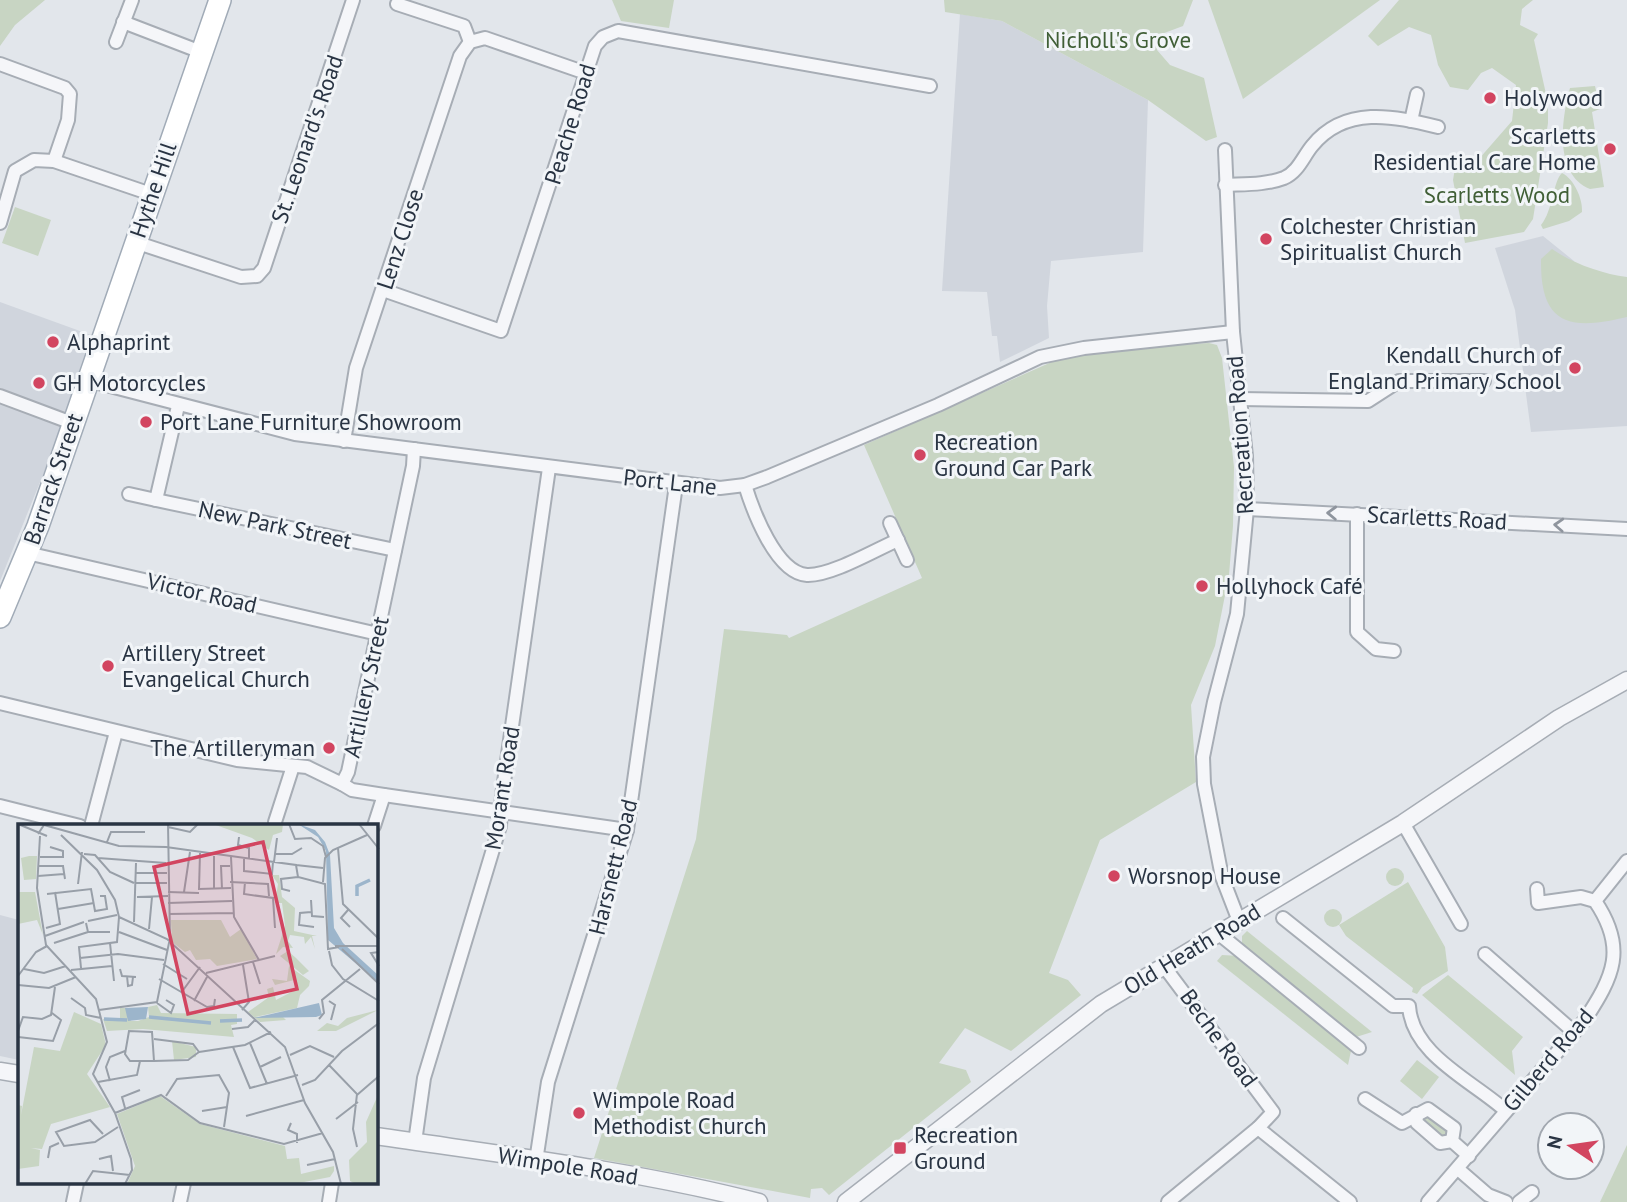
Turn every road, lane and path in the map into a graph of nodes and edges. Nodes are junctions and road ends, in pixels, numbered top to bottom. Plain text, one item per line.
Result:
1 (132, 0) edge
2 (220, 0) edge
3 (353, 0) edge
4 (397, 4) dead end
5 (123, 22) junction
6 (116, 42) dead end
7 (470, 42) junction
8 (201, 52) junction
9 (0, 64) edge
10 (586, 73) junction
11 (930, 86) dead end
12 (1417, 94) dead end
13 (1411, 121) junction
14 (1437, 127) dead end
15 (1225, 150) dead end
16 (54, 161) junction
17 (1225, 185) junction
18 (151, 194) junction
19 (0, 223) edge
20 (135, 242) junction
21 (383, 290) junction
22 (1233, 332) junction
23 (87, 380) junction
24 (1484, 382) dead end
25 (0, 396) edge
26 (1240, 399) junction
27 (178, 406) junction
28 (72, 423) junction
29 (344, 441) junction
30 (414, 449) junction
31 (549, 468) junction
32 (676, 485) junction
33 (745, 485) junction
34 (129, 494) dead end
35 (156, 500) junction
36 (1247, 509) junction
37 (1357, 514) junction
38 (890, 523) dead end
39 (1627, 529) edge
40 (898, 540) junction
41 (394, 550) junction
42 (27, 553) junction
43 (907, 560) dead end
44 (0, 617) edge
45 (378, 634) junction
46 (1394, 652) dead end
47 (1627, 680) edge
48 (0, 703) edge
49 (116, 732) junction
50 (293, 766) junction
51 (342, 784) junction
52 (384, 795) junction
53 (0, 806) edge
54 (501, 810) junction
55 (275, 822) dead end
56 (72, 824) edge
57 (91, 824) edge
58 (375, 824) edge
59 (1403, 824) junction
60 (627, 830) junction
61 (1627, 861) edge
62 (1537, 889) dead end
63 (1595, 901) junction
64 (1283, 918) dead end
65 (1239, 921) junction
66 (1461, 924) dead end
67 (1218, 933) junction
68 (1485, 954) dead end
69 (1163, 965) junction
70 (1574, 1032) junction
71 (1359, 1048) dead end
72 (0, 1071) edge
73 (18, 1074) edge
74 (1365, 1100) dead end
75 (1506, 1111) junction
76 (1416, 1114) junction
77 (1258, 1128) junction
78 (378, 1136) edge
79 (1452, 1141) junction
80 (415, 1142) junction
81 (1469, 1156) junction
82 (536, 1161) junction
83 (1458, 1169) junction
84 (77, 1184) edge
85 (184, 1184) edge
86 (332, 1184) edge
87 (1532, 1192) dead end
88 (72, 1202) edge
89 (180, 1202) edge
90 (329, 1202) edge
91 (759, 1202) edge
92 (846, 1202) edge
93 (1168, 1202) edge
94 (1350, 1202) edge
95 (1428, 1202) edge
96 (1506, 1202) edge
97 (1519, 1202) edge

1 - 5 street
2 - 8 main road, Hythe Hill
3 - 20 street, St. Leonard's Road
4 - 7 street
5 - 6 street
5 - 8 street
7 - 10 street
7 - 21 street, Lenz Close
8 - 18 main road, Hythe Hill
9 - 16 street
10 - 11 street, Peache Road
10 - 21 street, Peache Road
12 - 13 street
13 - 14 street
13 - 17 street
15 - 17 street, Recreation Road
16 - 18 street
16 - 19 street
17 - 22 street, Recreation Road
18 - 20 main road, Hythe Hill
20 - 23 main road, Hythe Hill
21 - 29 street, Lenz Close
22 - 26 street, Recreation Road
22 - 33 street, Port Lane
23 - 27 street, Port Lane
23 - 28 main road, Barrack Street
24 - 26 street
25 - 28 street
26 - 36 street, Recreation Road
27 - 29 street, Port Lane
27 - 35 street
28 - 42 main road, Barrack Street
29 - 30 street, Port Lane
30 - 31 street, Port Lane
30 - 41 street, Artillery Street
31 - 32 street, Port Lane
31 - 54 street, Morant Road
32 - 33 street, Port Lane
32 - 60 street, Harsnett Road
33 - 40 street
34 - 35 street, New Park Street
35 - 41 street, New Park Street
37 -> 36 street, Scarletts Road
36 - 65 street, Recreation Road
39 -> 37 street, Scarletts Road
37 - 46 street
38 - 40 street
40 - 43 street
41 - 45 street, Artillery Street
42 - 44 main road, Barrack Street
42 - 45 street, Victor Road
45 - 51 street, Artillery Street
47 - 59 street, Old Heath Road
48 - 49 street, Artillery Street
49 - 50 street, Artillery Street
49 - 57 street
50 - 51 street, Artillery Street
50 - 55 street
51 - 52 street
52 - 54 street
52 - 58 street
53 - 56 street
54 - 60 street
54 - 80 street, Morant Road
59 - 65 street, Old Heath Road
59 - 66 street
60 - 82 street, Harsnett Road
61 - 63 street
62 - 63 street
63 - 70 street, Gilberd Road
64 - 75 street
65 - 67 street, Old Heath Road
67 - 69 street, Old Heath Road
67 - 71 street
68 - 70 street
69 - 77 street, Beche Road
69 - 92 street, Old Heath Road
70 - 75 street, Gilberd Road
72 - 73 street
74 - 76 street
75 - 81 street, Gilberd Road
76 - 79 street
76 - 79 street
77 - 93 street
77 - 94 street
78 - 80 street, Wimpole Road
79 - 81 street
80 - 82 street, Wimpole Road
81 - 83 street, Gilberd Road
82 - 91 street, Wimpole Road
83 - 95 street, Gilberd Road
83 - 96 street
84 - 88 street
85 - 89 street
86 - 90 street
87 - 97 street

